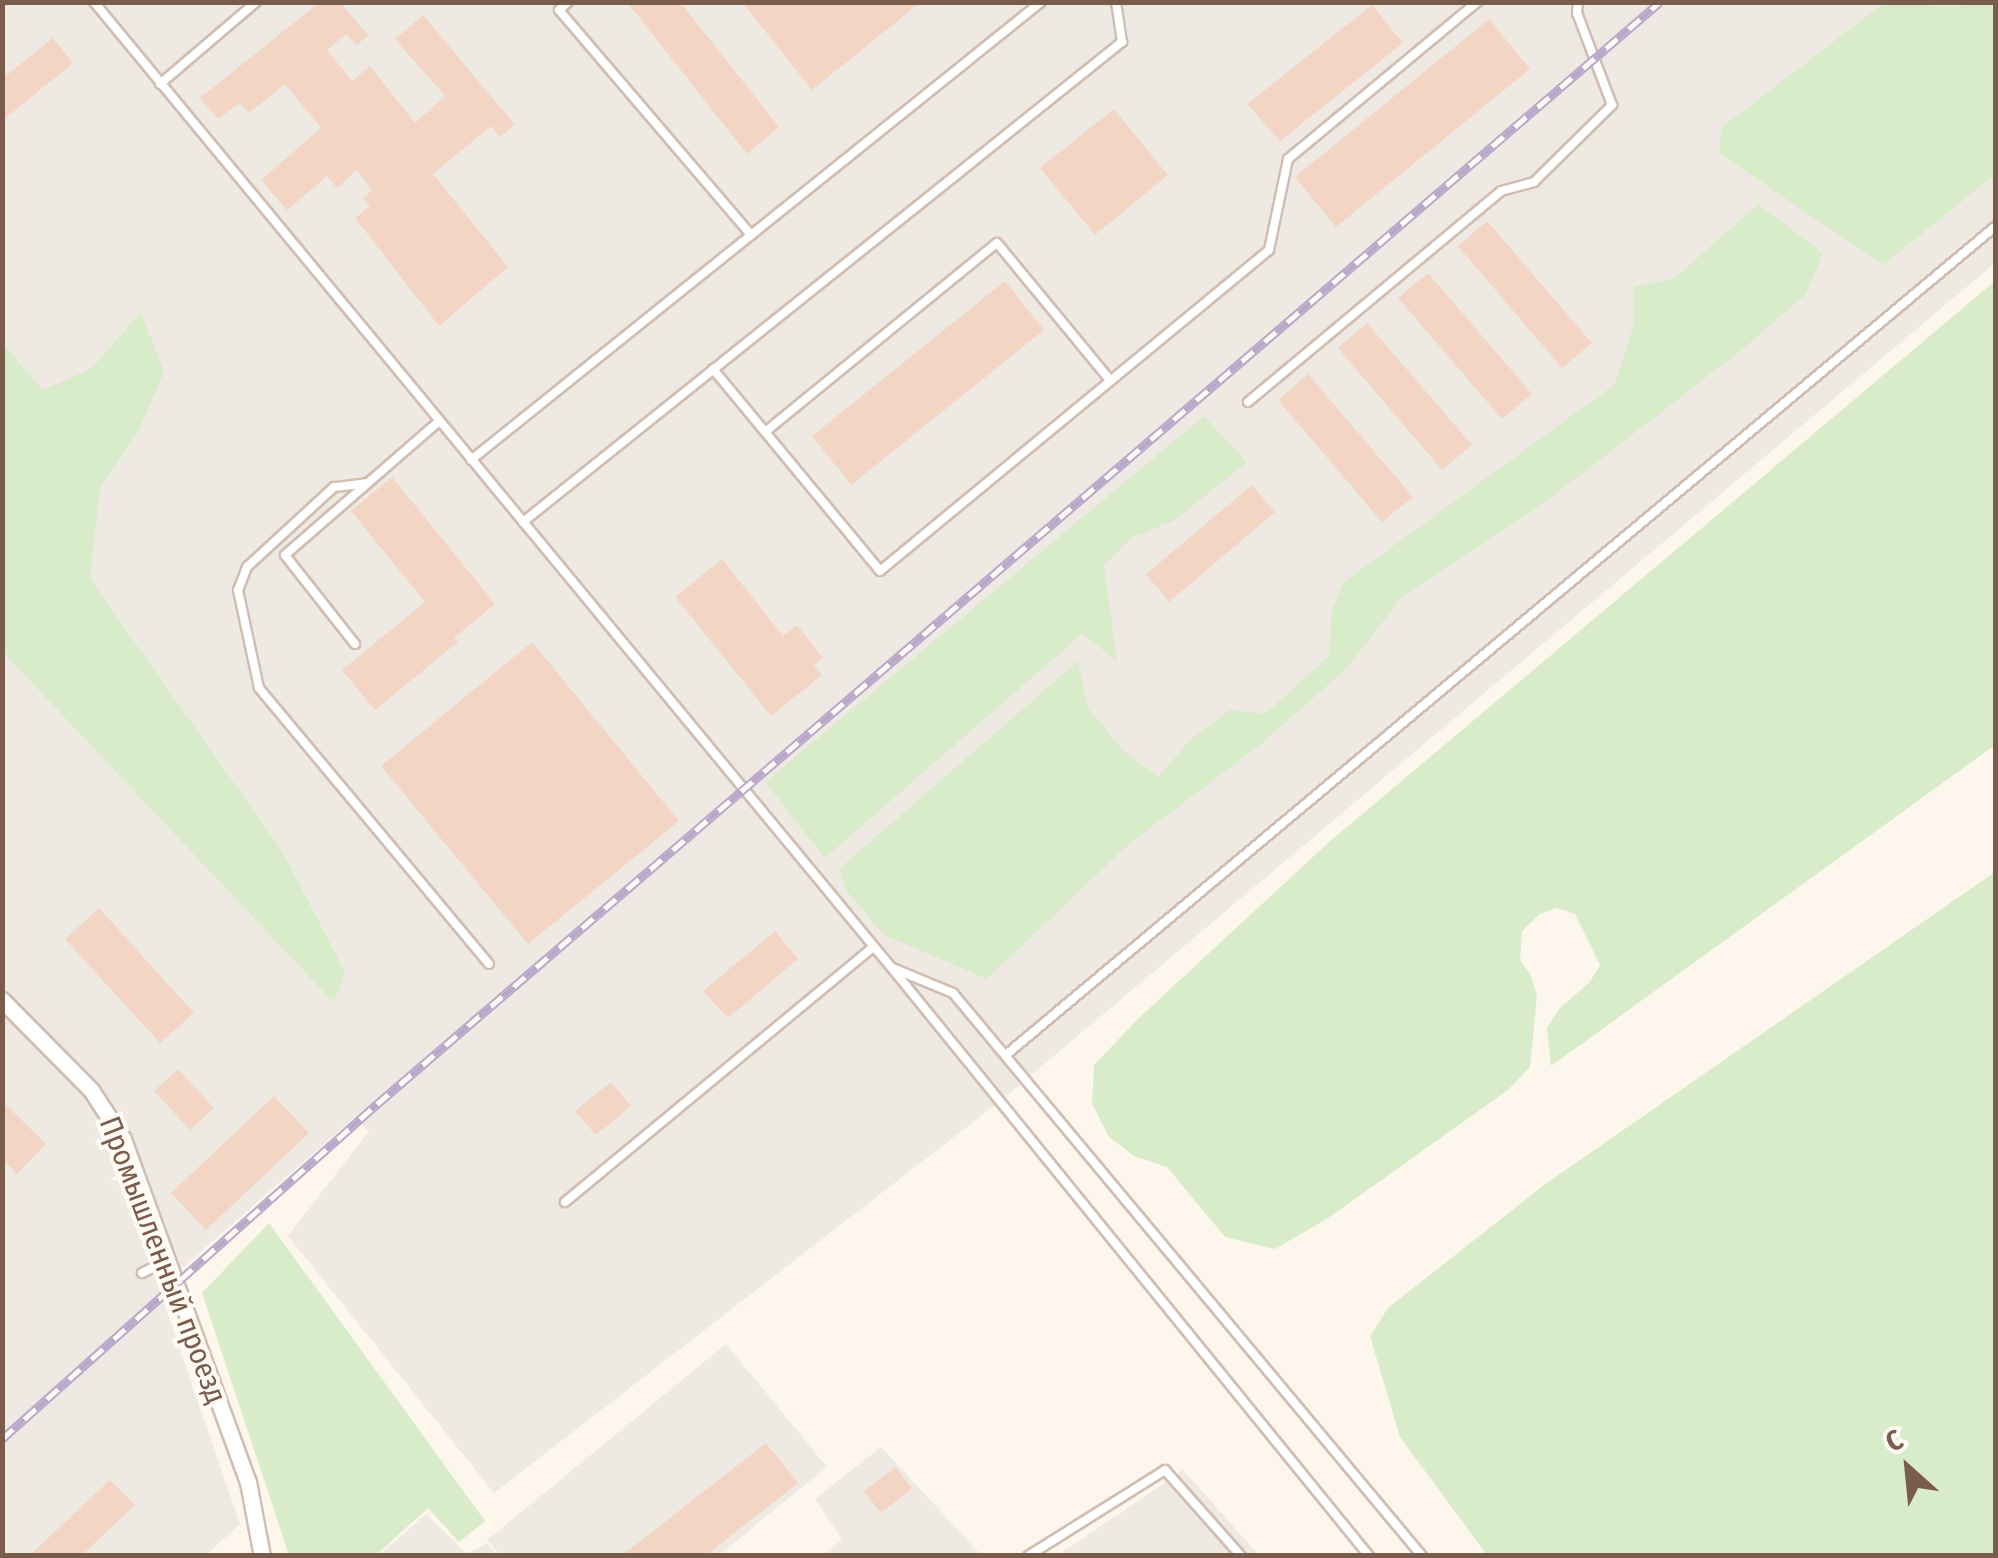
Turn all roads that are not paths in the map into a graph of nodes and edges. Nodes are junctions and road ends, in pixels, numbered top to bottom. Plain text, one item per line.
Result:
1 (94, 2) edge
2 (256, 2) edge
3 (568, 2) edge
4 (1041, 2) edge
5 (1116, 2) edge
6 (1477, 2) edge
7 (1578, 2) edge
8 (160, 84) junction
9 (1996, 226) edge
10 (751, 236) junction
11 (714, 369) junction
12 (1110, 380) junction
13 (1248, 402) dead end
14 (439, 421) junction
15 (765, 432) junction
16 (471, 460) junction
17 (368, 483) junction
18 (523, 522) junction
19 (355, 644) dead end
20 (873, 947) junction
21 (490, 964) dead end
22 (891, 967) junction
23 (2, 1000) edge
24 (1007, 1054) junction
25 (565, 1202) dead end
26 (167, 1260) junction
27 (142, 1273) dead end
28 (262, 1556) edge
29 (1028, 1556) edge
30 (1240, 1556) edge
31 (1369, 1556) edge
32 (1422, 1556) edge

1 - 8 lane
2 - 8 lane
3 - 10 lane
4 - 10 lane
5 - 11 lane
6 - 12 lane
7 - 13 lane
8 - 14 lane
9 - 24 lane
10 - 16 lane
11 - 15 lane
11 - 18 lane
12 - 15 lane
12 - 15 lane
14 - 16 lane
14 - 17 lane
16 - 18 lane
17 - 19 lane
17 - 21 lane
18 - 20 lane
20 - 22 lane
20 - 25 lane
22 - 24 lane
22 - 31 lane
23 - 26 street, Промышленный проезд
24 - 32 lane
26 - 27 lane
26 - 28 street, Промышленный проезд
29 - 30 lane

